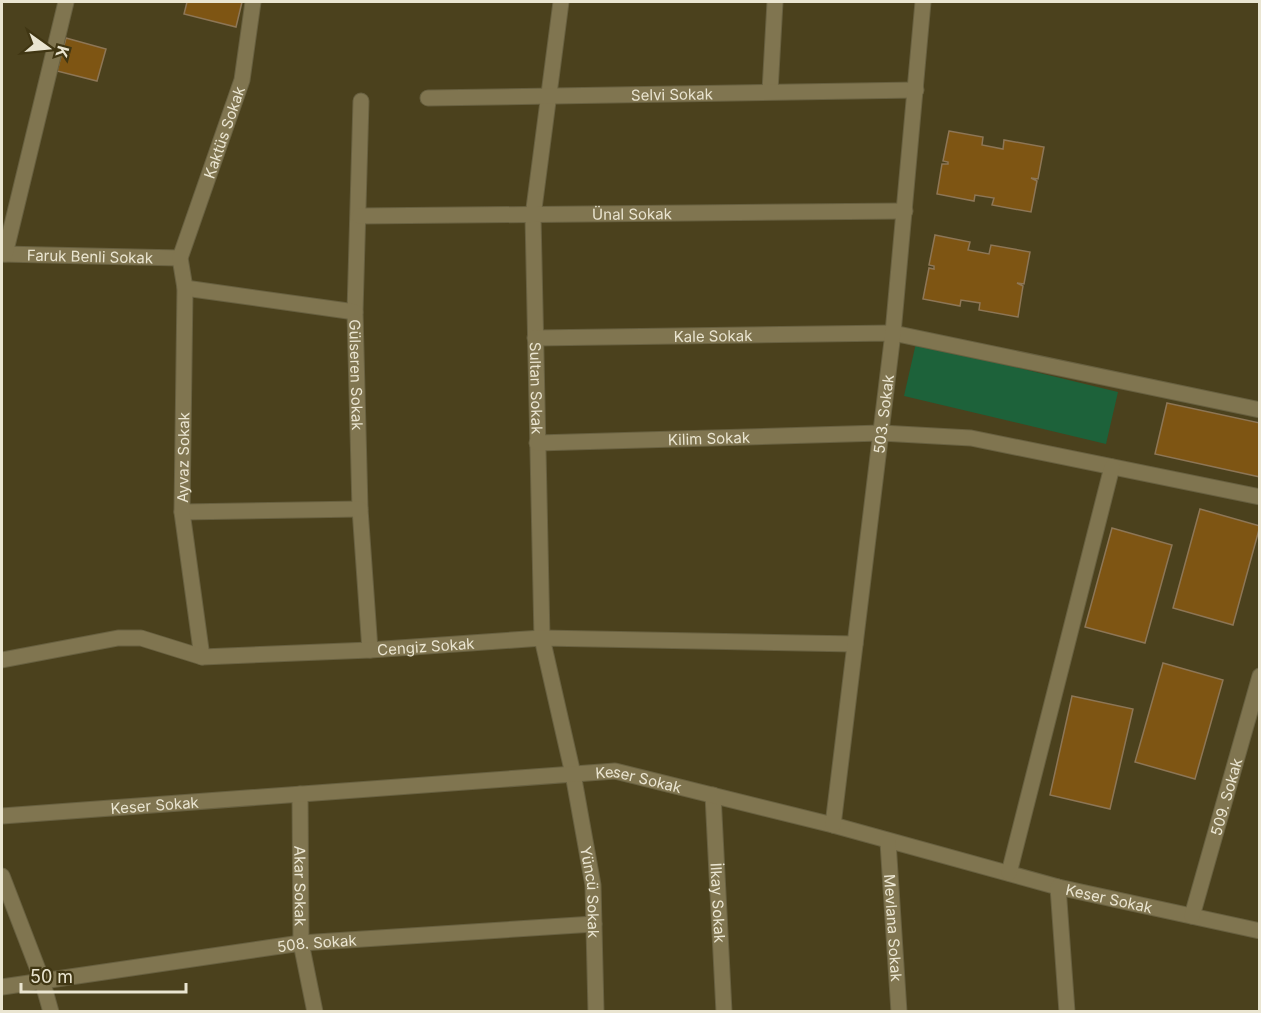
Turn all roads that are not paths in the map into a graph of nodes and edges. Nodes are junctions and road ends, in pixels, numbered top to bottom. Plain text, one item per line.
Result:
1 (66, 2) edge
2 (253, 2) edge
3 (561, 2) edge
4 (776, 2) edge
5 (923, 2) edge
6 (916, 90) junction
7 (770, 91) junction
8 (548, 96) junction
9 (428, 98) dead end
10 (361, 101) dead end
11 (905, 211) junction
12 (359, 216) junction
13 (533, 216) junction
14 (3, 254) edge
15 (180, 258) junction
16 (185, 288) junction
17 (355, 312) junction
18 (893, 333) junction
19 (535, 338) junction
20 (1260, 410) edge
21 (881, 433) junction
22 (537, 442) junction
23 (1112, 467) junction
24 (1260, 497) edge
25 (360, 508) junction
26 (182, 512) junction
27 (542, 638) junction
28 (855, 644) junction
29 (370, 650) junction
30 (202, 657) junction
31 (2, 660) edge
32 (1260, 676) edge
33 (573, 774) junction
34 (300, 794) junction
35 (712, 795) junction
36 (2, 816) edge
37 (833, 825) junction
38 (888, 842) junction
39 (1009, 873) junction
40 (2, 876) edge
41 (1058, 887) junction
42 (7, 903) edge
43 (1192, 916) junction
44 (594, 924) junction
45 (1260, 931) edge
46 (301, 944) junction
47 (42, 980) junction
48 (2, 987) edge
49 (51, 1011) edge
50 (315, 1011) edge
51 (596, 1011) edge
52 (724, 1011) edge
53 (899, 1011) edge
54 (1066, 1011) edge

1 - 14 street
2 - 15 street, Kaktüs Sokak
3 - 8 street, Sultan Sokak
4 - 7 street
5 - 6 street, 503. Sokak
6 - 7 street, Selvi Sokak
6 - 11 street, 503. Sokak
7 - 8 street, Selvi Sokak
8 - 9 street, Selvi Sokak
8 - 13 street, Sultan Sokak
10 - 12 street, Gülseren Sokak
11 - 13 street, Ünal Sokak
11 - 18 street, 503. Sokak
12 - 13 street, Ünal Sokak
12 - 17 street, Gülseren Sokak
13 - 19 street, Sultan Sokak
14 - 15 street, Faruk Benli Sokak
15 - 16 street, Ayvaz Sokak
16 - 17 street
16 - 26 street, Ayvaz Sokak
17 - 25 street, Gülseren Sokak
18 - 19 street, Kale Sokak
18 - 20 street, Kale Sokak
18 - 21 street, 503. Sokak
19 - 22 street, Sultan Sokak
21 - 22 street, Kilim Sokak
21 - 23 street, Kilim Sokak
21 - 28 street, 503. Sokak
22 - 27 street, Sultan Sokak
23 - 24 street, Kilim Sokak
23 - 39 street
25 - 26 street
25 - 29 street, Gülseren Sokak
26 - 30 street, Ayvaz Sokak
27 - 28 street, Cengiz Sokak
27 - 29 street, Cengiz Sokak
27 - 33 street, Sultan Sokak
28 - 37 street, 503. Sokak
29 - 30 street, Cengiz Sokak
30 - 31 street, Cengiz Sokak
32 - 43 street, 509. Sokak
33 - 34 street, Keser Sokak
33 - 35 street, Keser Sokak
33 - 44 street, Yüncü Sokak
34 - 36 street, Keser Sokak
34 - 46 street, Akar Sokak
35 - 37 street, Keser Sokak
35 - 52 street, İlkay Sokak
37 - 38 street, Keser Sokak
38 - 39 street, Keser Sokak
38 - 53 street, Mevlana Sokak
39 - 41 street, Keser Sokak
40 - 42 street
41 - 43 street, Keser Sokak
41 - 54 street
42 - 47 street
43 - 45 street, Keser Sokak
44 - 46 street, 508. Sokak
44 - 51 street, Yüncü Sokak
46 - 47 street, 508. Sokak
46 - 50 street, Akar Sokak
47 - 48 street, 508. Sokak
47 - 49 street

